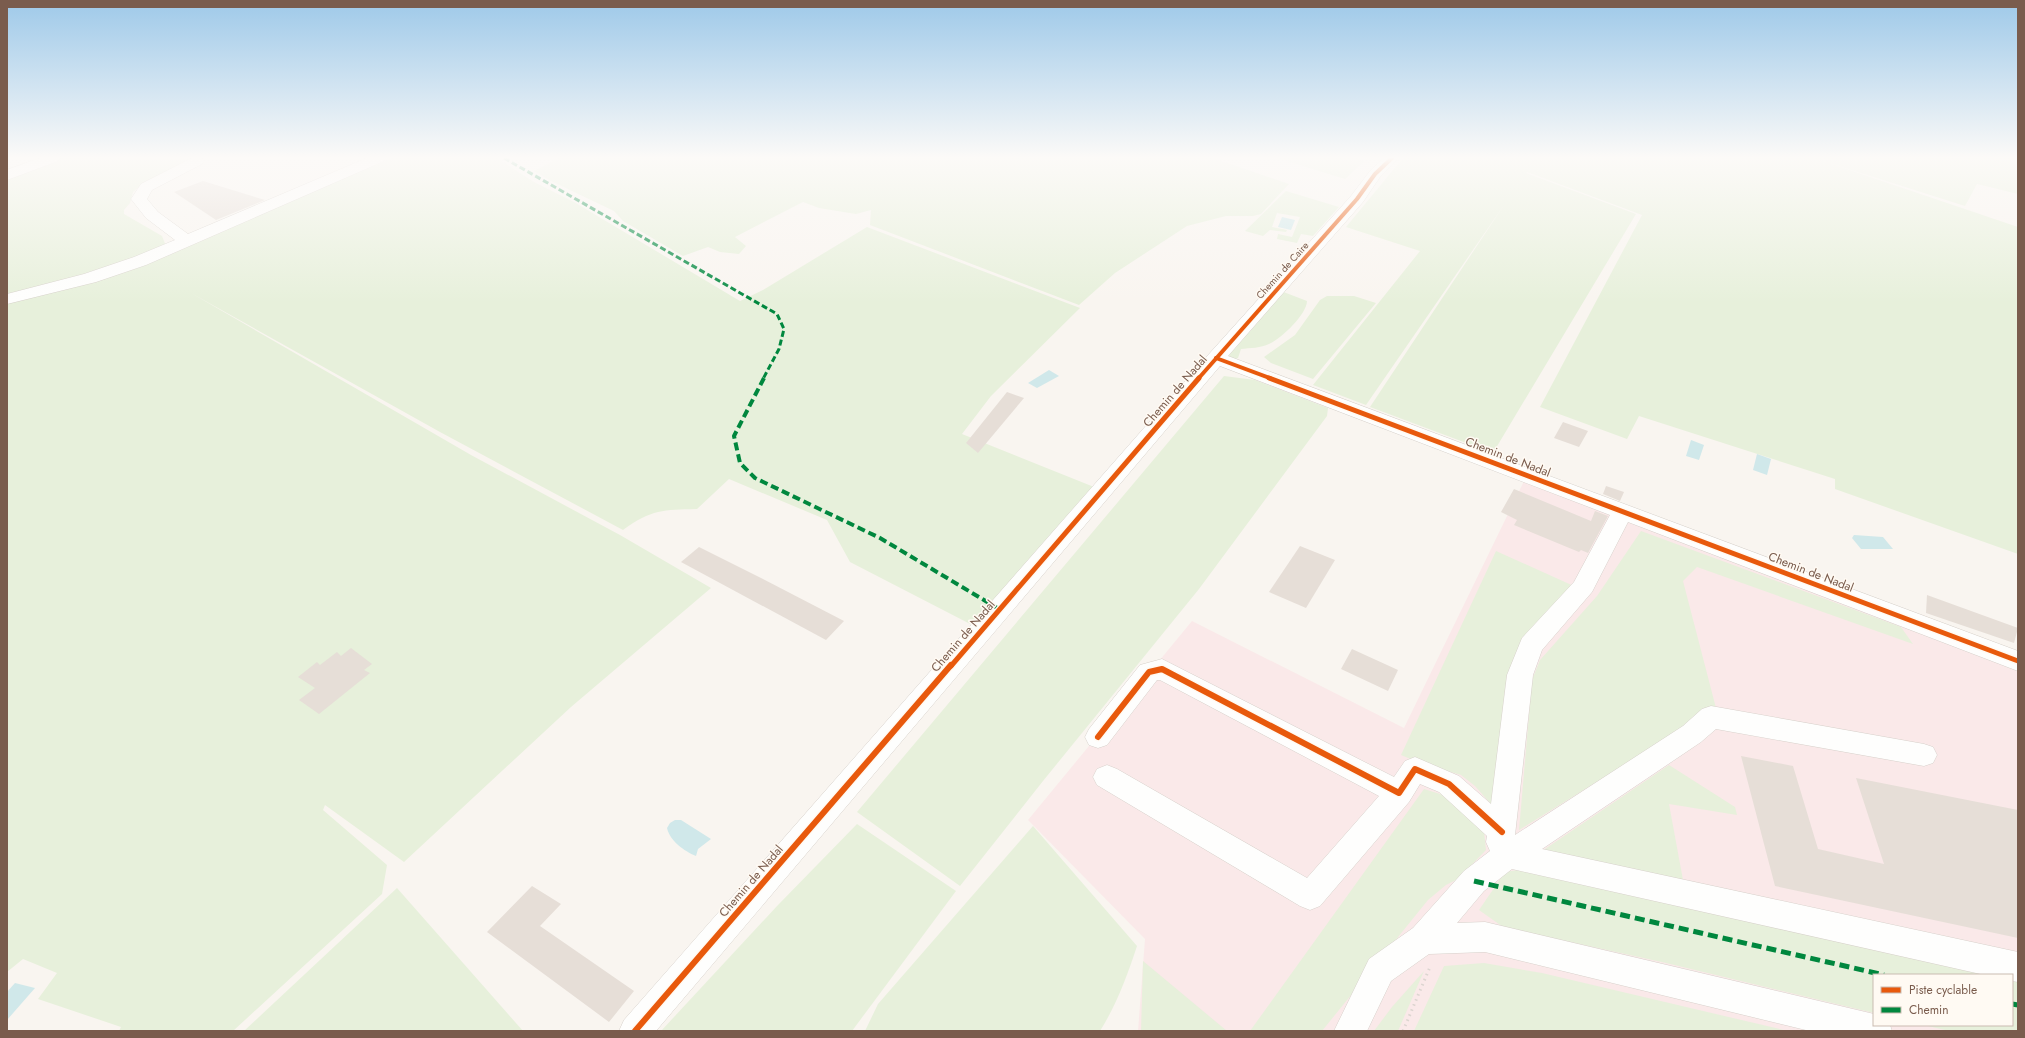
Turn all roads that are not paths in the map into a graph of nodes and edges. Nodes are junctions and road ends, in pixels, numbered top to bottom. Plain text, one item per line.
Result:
1 (145, 206) edge
2 (266, 206) edge
3 (1350, 206) edge
4 (186, 241) junction
5 (7, 300) edge
6 (1216, 358) junction
7 (1624, 512) junction
8 (2018, 661) edge
9 (1098, 737) dead end
10 (1924, 755) dead end
11 (1107, 777) dead end
12 (1399, 793) junction
13 (1502, 850) junction
14 (1424, 939) junction
15 (2018, 967) edge
16 (635, 1031) edge
17 (1350, 1031) edge
18 (1876, 1031) edge

1 - 4 street
2 - 4 street
3 - 6 street, Chemin de Caire
4 - 5 street
6 - 7 street, Chemin de Nadal
6 - 16 street, Chemin de Nadal
7 - 8 street, Chemin de Nadal
7 - 13 street
9 - 12 street
10 - 13 street
11 - 12 street
12 - 13 street
13 - 14 street
13 - 15 street
14 - 17 street
14 - 18 street

